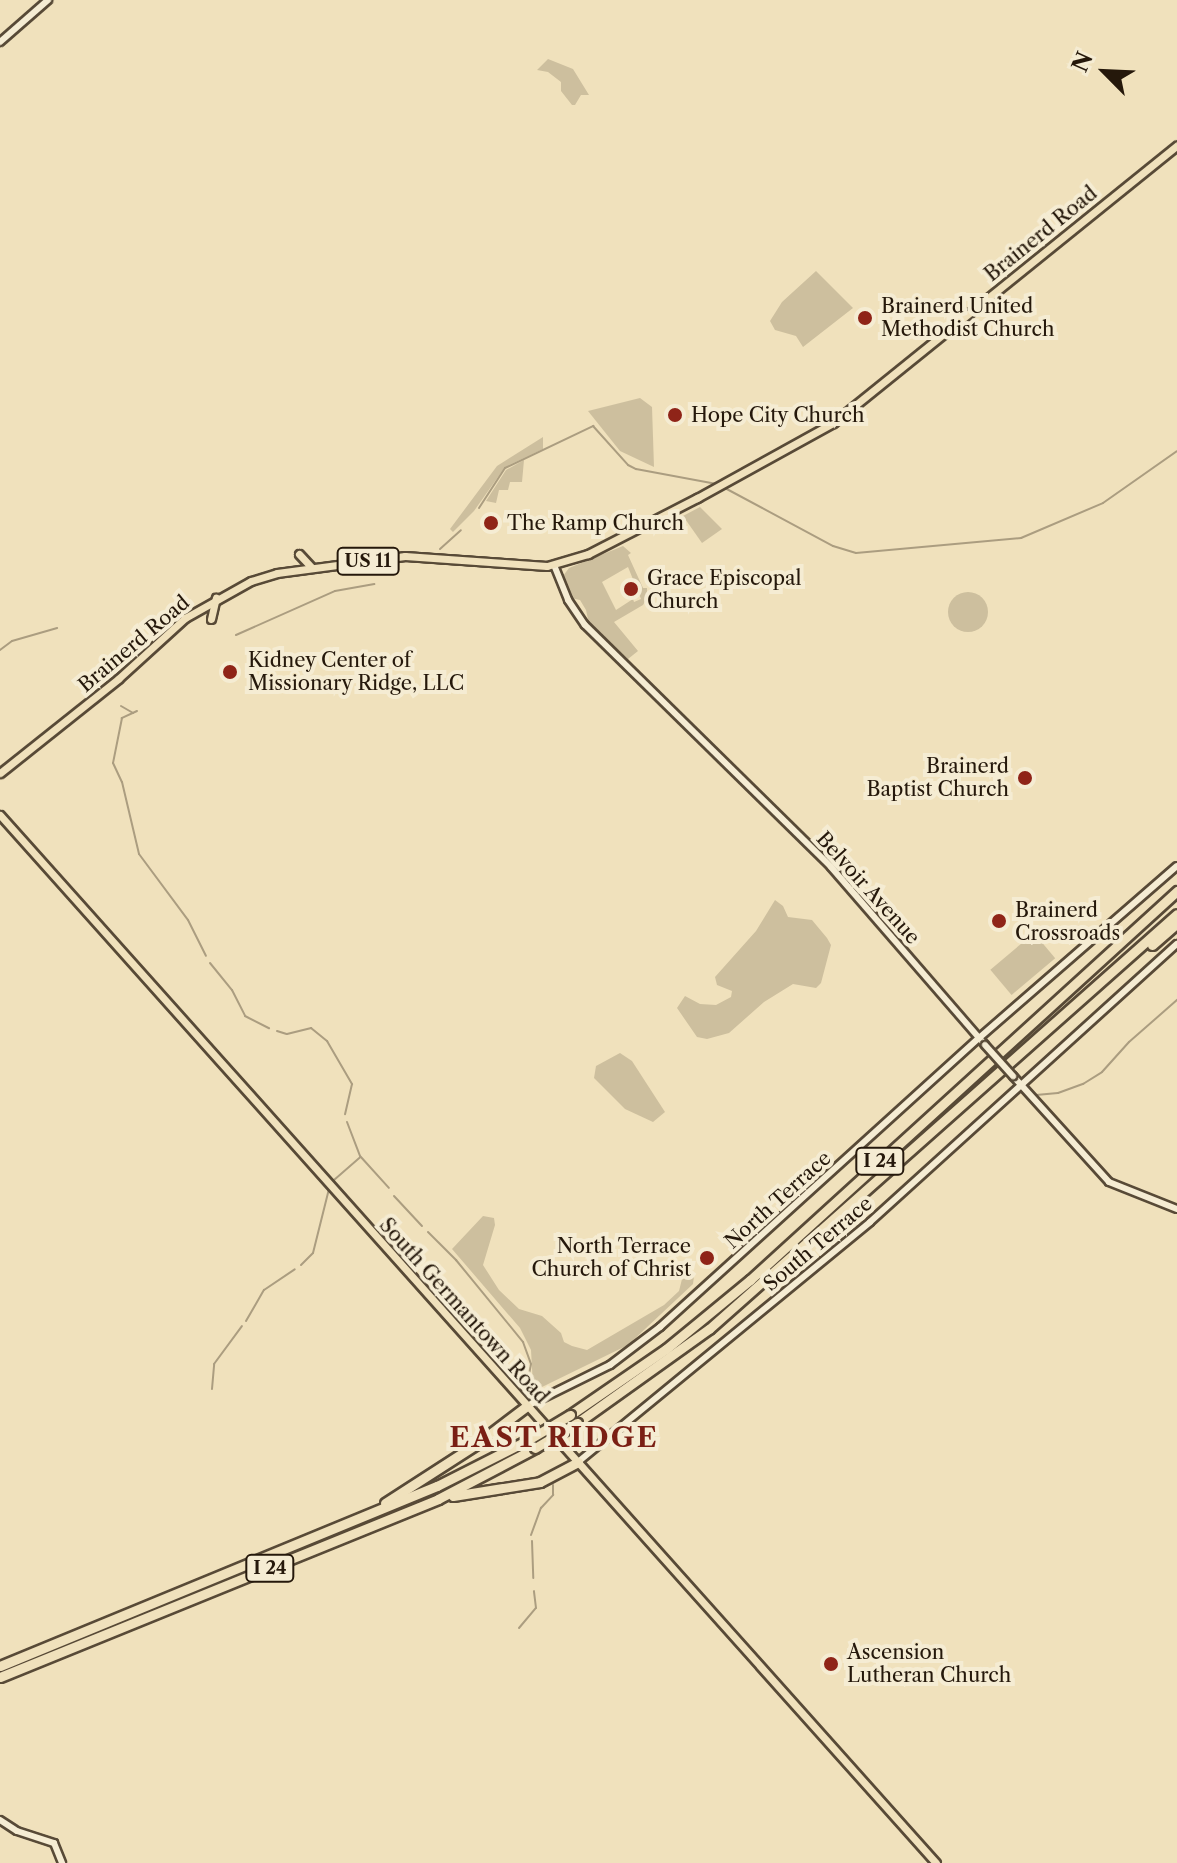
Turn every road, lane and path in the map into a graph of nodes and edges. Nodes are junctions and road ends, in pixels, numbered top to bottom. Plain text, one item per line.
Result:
1 (48, 0) edge
2 (0, 42) edge
3 (1177, 145) edge
4 (299, 554) dead end
5 (554, 565) junction
6 (313, 569) junction
7 (216, 598) junction
8 (211, 619) dead end
9 (0, 773) edge
10 (0, 815) edge
11 (1177, 866) edge
12 (1177, 890) edge
13 (1177, 914) edge
14 (1177, 923) edge
15 (1177, 944) edge
16 (1077, 1005) junction
17 (979, 1038) junction
18 (1020, 1084) junction
19 (1177, 1209) edge
20 (527, 1406) junction
21 (532, 1444) junction
22 (578, 1462) junction
23 (438, 1499) junction
24 (365, 1515) junction
25 (0, 1666) edge
26 (0, 1677) edge
27 (0, 1820) edge
28 (62, 1863) edge
29 (936, 1863) edge

1 - 2 street
3 - 5 main road, Brainerd Road / US 11
4 - 6 main road
5 - 6 main road, Brainerd Road / US 11
5 - 17 street, Belvoir Avenue
6 - 7 main road, Brainerd Road / US 11
7 - 8 main road
7 - 9 main road, Brainerd Road / US 11
10 - 20 main road, South Germantown Road
11 - 17 street, North Terrace
12 - 21 highway, I 24, bridge
13 - 16 highway, I 24
14 - 16 highway
15 - 18 street, South Terrace
16 - 21 highway, I 24, bridge
17 - 18 street, Belvoir Avenue, bridge
17 - 20 street, North Terrace
18 - 19 street, Belvoir Avenue
18 - 22 street, South Terrace
20 - 22 main road, South Germantown Road
20 - 24 highway
21 - 23 highway, I 24
21 - 24 highway, I 24
22 - 23 highway
22 - 29 main road, South Germantown Road
23 - 26 highway, I 24
24 - 25 highway, I 24
27 - 28 street

